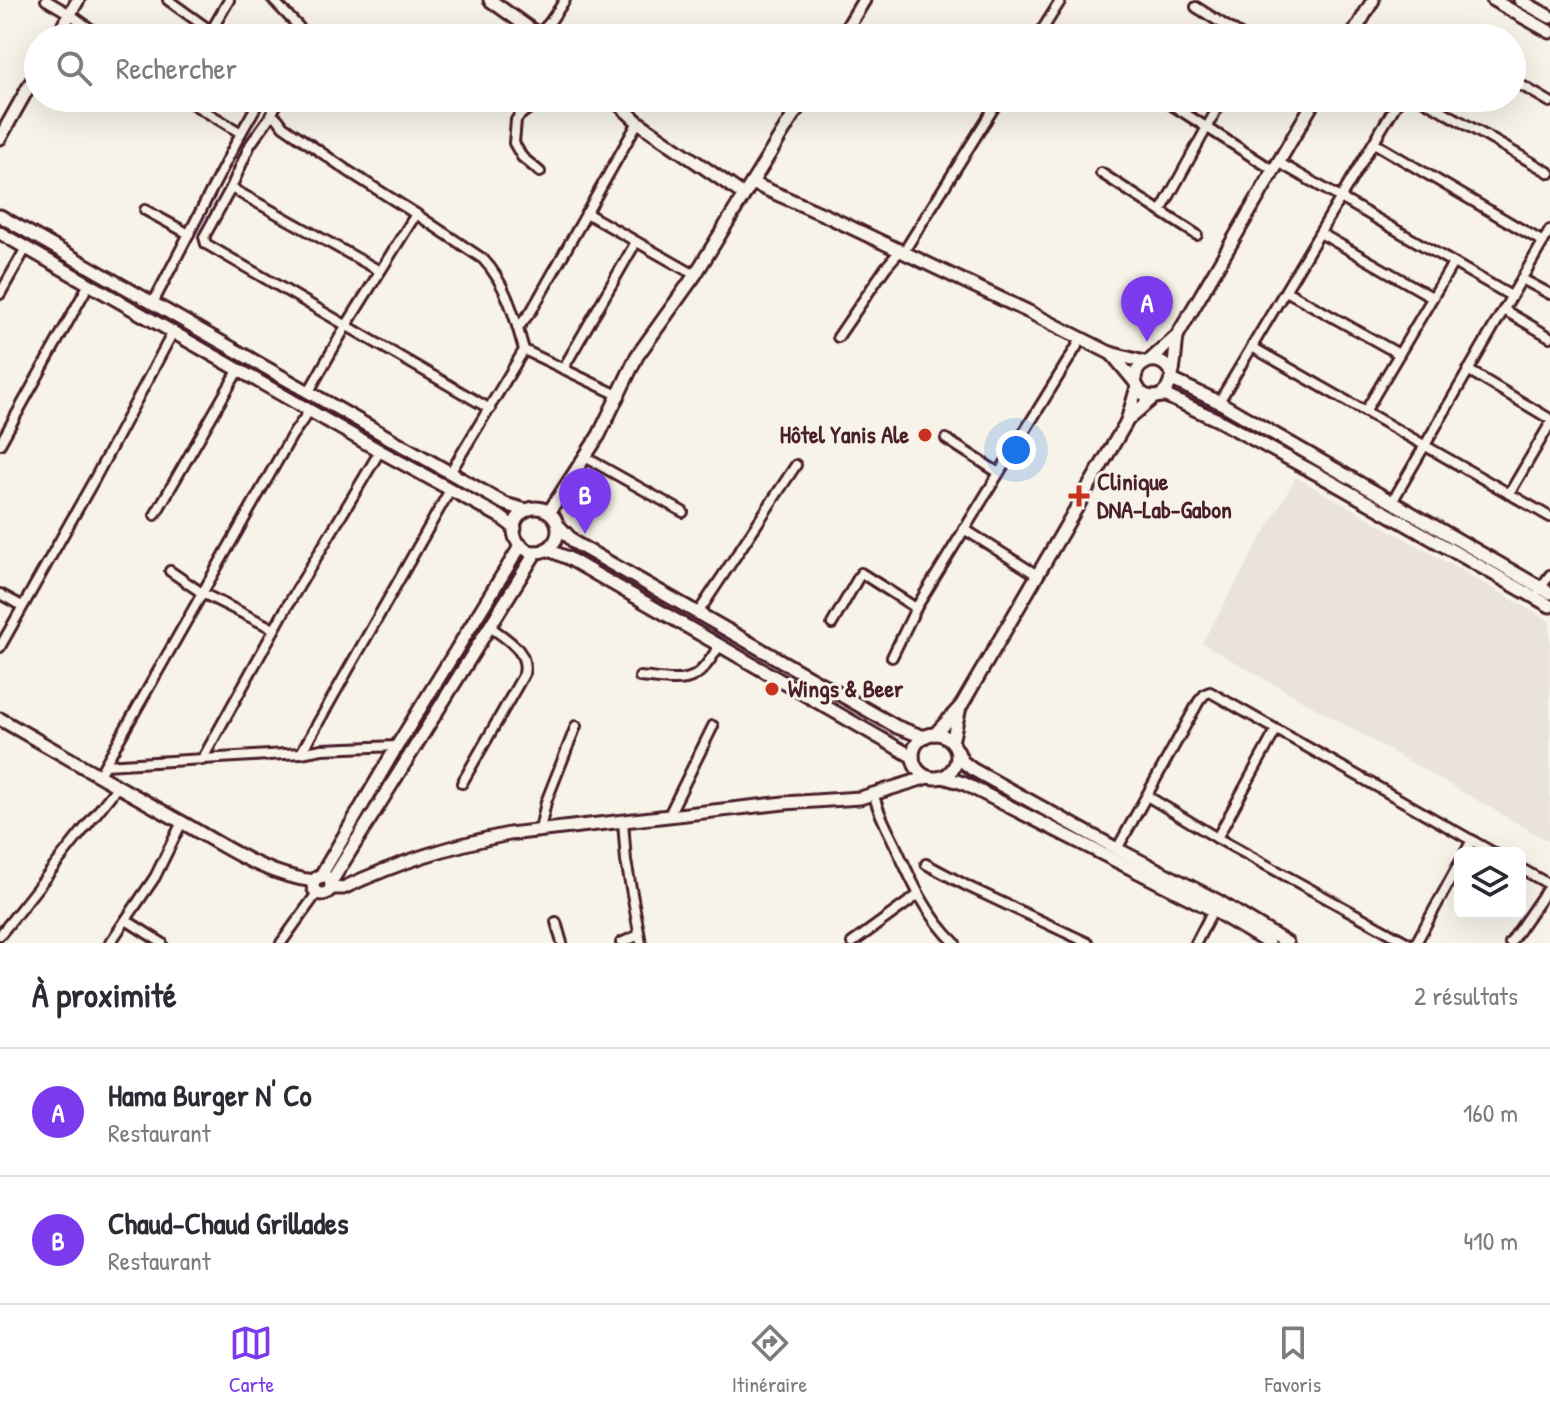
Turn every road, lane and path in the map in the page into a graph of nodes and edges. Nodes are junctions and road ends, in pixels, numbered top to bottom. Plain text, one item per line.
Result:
1 (46, 0) edge
2 (78, 0) edge
3 (168, 0) edge
4 (229, 0) edge
5 (273, 0) edge
6 (490, 0) edge
7 (565, 0) edge
8 (864, 0) edge
9 (1061, 0) edge
10 (1373, 0) edge
11 (1493, 0) edge
12 (1520, 0) edge
13 (1196, 7) dead end
14 (70, 14) junction
15 (1550, 17) edge
16 (64, 24) edge
17 (84, 24) edge
18 (197, 24) edge
19 (215, 24) edge
20 (296, 24) edge
21 (524, 24) edge
22 (549, 24) edge
23 (849, 24) edge
24 (1046, 24) edge
25 (1223, 24) edge
26 (1359, 24) edge
27 (1550, 32) edge
28 (1526, 88) edge
29 (24, 95) edge
30 (1550, 102) edge
31 (206, 112) edge
32 (253, 112) edge
33 (273, 112) edge
34 (524, 112) edge
35 (627, 112) edge
36 (795, 112) edge
37 (991, 112) edge
38 (1182, 112) edge
39 (1216, 112) edge
40 (1308, 112) edge
41 (1392, 112) edge
42 (1444, 112) edge
43 (271, 115) junction
44 (638, 122) junction
45 (1207, 128) junction
46 (241, 133) junction
47 (0, 138) edge
48 (1374, 143) junction
49 (1276, 166) junction
50 (540, 172) dead end
51 (1101, 173) dead end
52 (1550, 173) edge
53 (752, 183) junction
54 (231, 188) junction
55 (744, 195) junction
56 (1341, 198) junction
57 (145, 210) dead end
58 (1161, 211) junction
59 (586, 213) junction
60 (416, 214) junction
61 (0, 216) edge
62 (1550, 230) edge
63 (0, 233) edge
64 (1320, 233) junction
65 (189, 234) junction
66 (1197, 235) dead end
67 (636, 242) junction
68 (1543, 242) junction
69 (26, 248) junction
70 (902, 252) junction
71 (1453, 263) junction
72 (380, 271) junction
73 (695, 275) junction
74 (1522, 279) junction
75 (89, 284) junction
76 (1286, 291) junction
77 (0, 294) edge
78 (1550, 294) edge
79 (1511, 296) junction
80 (1432, 297) junction
81 (153, 303) junction
82 (1504, 310) junction
83 (346, 326) junction
84 (518, 328) junction
85 (173, 332) junction
86 (1177, 336) junction
87 (838, 337) dead end
88 (1550, 337) edge
89 (1082, 338) junction
90 (1252, 347) junction
91 (524, 350) junction
92 (1110, 353) junction
93 (1399, 354) junction
94 (1147, 362) junction
95 (239, 369) junction
96 (563, 369) junction
97 (1468, 370) junction
98 (1172, 378) junction
99 (1136, 385) junction
100 (308, 393) junction
101 (620, 396) junction
102 (1157, 397) junction
103 (1219, 402) junction
104 (490, 409) junction
105 (310, 410) junction
106 (1366, 410) junction
107 (1127, 421) junction
108 (1550, 421) edge
109 (946, 439) dead end
110 (0, 444) edge
111 (1425, 445) junction
112 (380, 451) junction
113 (585, 457) junction
114 (796, 465) dead end
115 (450, 473) junction
116 (999, 473) junction
117 (450, 490) junction
118 (1509, 494) junction
119 (1392, 502) junction
120 (526, 510) junction
121 (549, 512) junction
122 (683, 512) dead end
123 (155, 515) dead end
124 (1550, 517) edge
125 (558, 525) junction
126 (515, 528) junction
127 (964, 529) junction
128 (521, 545) junction
129 (541, 550) junction
130 (170, 571) dead end
131 (1037, 575) junction
132 (1550, 575) edge
133 (202, 593) junction
134 (1542, 593) edge
135 (0, 594) edge
136 (22, 606) junction
137 (1550, 606) edge
138 (916, 608) junction
139 (698, 613) junction
140 (832, 624) dead end
141 (489, 626) junction
142 (274, 629) junction
143 (720, 645) junction
144 (0, 647) edge
145 (892, 657) dead end
146 (640, 677) dead end
147 (961, 706) junction
148 (0, 719) edge
149 (576, 726) dead end
150 (713, 726) dead end
151 (1276, 730) junction
152 (930, 735) junction
153 (397, 746) junction
154 (954, 746) junction
155 (301, 753) junction
156 (913, 757) junction
157 (202, 760) junction
158 (102, 770) junction
159 (928, 777) junction
160 (943, 777) junction
161 (462, 783) dead end
162 (118, 786) junction
163 (874, 795) junction
164 (1147, 796) junction
165 (669, 815) junction
166 (623, 821) junction
167 (182, 822) junction
168 (540, 830) junction
169 (1217, 838) junction
170 (1472, 840) junction
171 (1468, 847) edge
172 (1484, 847) edge
173 (1117, 849) junction
174 (926, 864) dead end
175 (1526, 871) edge
176 (1454, 873) edge
177 (323, 884) junction
178 (1550, 885) edge
179 (918, 895) junction
180 (1213, 910) junction
181 (126, 920) junction
182 (556, 922) dead end
183 (0, 935) edge
184 (640, 939) edge
185 (110, 943) edge
186 (162, 943) edge
187 (281, 943) edge
188 (562, 943) edge
189 (621, 943) edge
190 (852, 943) edge
191 (955, 943) edge
192 (1088, 943) edge
193 (1196, 943) edge
194 (1268, 943) edge
195 (1287, 943) edge
196 (1408, 943) edge
197 (1416, 943) edge
198 (1510, 943) edge

1 - 14 street
2 - 14 street
3 - 18 street
4 - 19 street
5 - 20 street
6 - 21 street
7 - 22 street
8 - 23 street
9 - 24 street
10 - 26 street
11 - 27 street
12 - 15 street
13 - 25 street
14 - 16 street
14 - 17 street
28 - 30 street
29 - 47 street
31 - 46 street
32 - 46 street
33 - 43 street
34 - 50 street
35 - 44 street
36 - 53 street
37 - 70 street
38 - 45 street
39 - 45 street
40 - 49 street
41 - 48 street
42 - 52 street
43 - 54 street
43 - 60 street
44 - 55 street
44 - 59 street
45 - 49 street
45 - 58 street
46 - 65 street
48 - 56 street
48 - 68 street
49 - 56 street
49 - 86 street
51 - 58 street
53 - 55 street
53 - 70 street
54 - 72 street
54 - 83 street
55 - 73 street
56 - 64 street
56 - 71 street
57 - 65 street
58 - 66 street
59 - 67 street
59 - 84 street
60 - 72 street
60 - 84 street
61 - 81 street
62 - 68 street
63 - 69 street
64 - 76 street
64 - 80 street
65 - 81 street
67 - 73 street
67 - 96 street
68 - 74 street
69 - 75 street
69 - 77 street
70 - 87 street
70 - 89 street
71 - 79 street
71 - 80 street
72 - 83 street
73 - 101 street
74 - 78 street
74 - 79 street
75 - 85 street
75 - 110 street
76 - 90 street
76 - 93 street
79 - 82 street
80 - 93 street
81 - 100 street
82 - 88 street
82 - 97 street
83 - 100 street
83 - 104 street
84 - 91 street
85 - 95 street
85 - 136 street
86 - 94 street
86 - 98 street
89 - 92 street
89 - 116 street
90 - 103 street
90 - 106 street
91 - 96 street
91 - 104 street
92 - 94 street
92 - 99 street
93 - 106 street
94 - 98 street
94 - 99 street
95 - 105 street
95 - 123 street
96 - 101 street
97 - 108 street
97 - 111 street
98 - 102 street
98 - 103 street
99 - 102 street
99 - 107 street
100 - 115 street
101 - 113 street
102 - 107 street
102 - 134 street
103 - 119 street
104 - 115 street
105 - 112 street
105 - 133 street
106 - 111 street
107 - 131 street
108 - 118 street
109 - 116 street
111 - 118 street
111 - 119 street
112 - 117 street
112 - 142 street
113 - 121 street
113 - 122 street
114 - 139 street
115 - 120 street
116 - 127 street
117 - 126 street
117 - 155 street
118 - 124 street
119 - 134 street
120 - 121 street
120 - 126 street
121 - 125 street
125 - 129 street
125 - 139 street
126 - 128 street
127 - 131 street
127 - 138 street
128 - 129 street
128 - 153 street
129 - 141 street
129 - 143 street
130 - 133 street
131 - 147 street
132 - 134 street
133 - 142 street
133 - 158 street
134 - 137 street
135 - 136 street
136 - 144 street
138 - 140 street
138 - 145 street
139 - 152 street
141 - 161 street
141 - 177 street
142 - 157 street
143 - 146 street
143 - 156 street
147 - 152 street
147 - 154 street
148 - 158 street
149 - 168 street
150 - 165 street
151 - 164 street
151 - 169 street
151 - 170 street
152 - 154 street
152 - 156 street
153 - 155 street
153 - 177 street
154 - 160 street
154 - 173 street
155 - 157 street
156 - 159 street
157 - 158 street
158 - 162 street
159 - 160 street
159 - 163 street
160 - 180 street
162 - 167 street
162 - 183 street
163 - 165 street
163 - 179 street
164 - 169 street
164 - 173 street
165 - 166 street
166 - 168 street
166 - 184 street
167 - 177 street
167 - 181 street
168 - 177 street
169 - 196 street
170 - 171 street
170 - 172 street
173 - 195 street
174 - 192 street
175 - 178 street
176 - 197 street
177 - 187 street
178 - 198 street
179 - 190 street
179 - 191 street
180 - 193 street
180 - 194 street
181 - 185 street
181 - 186 street
182 - 188 street
184 - 189 street

